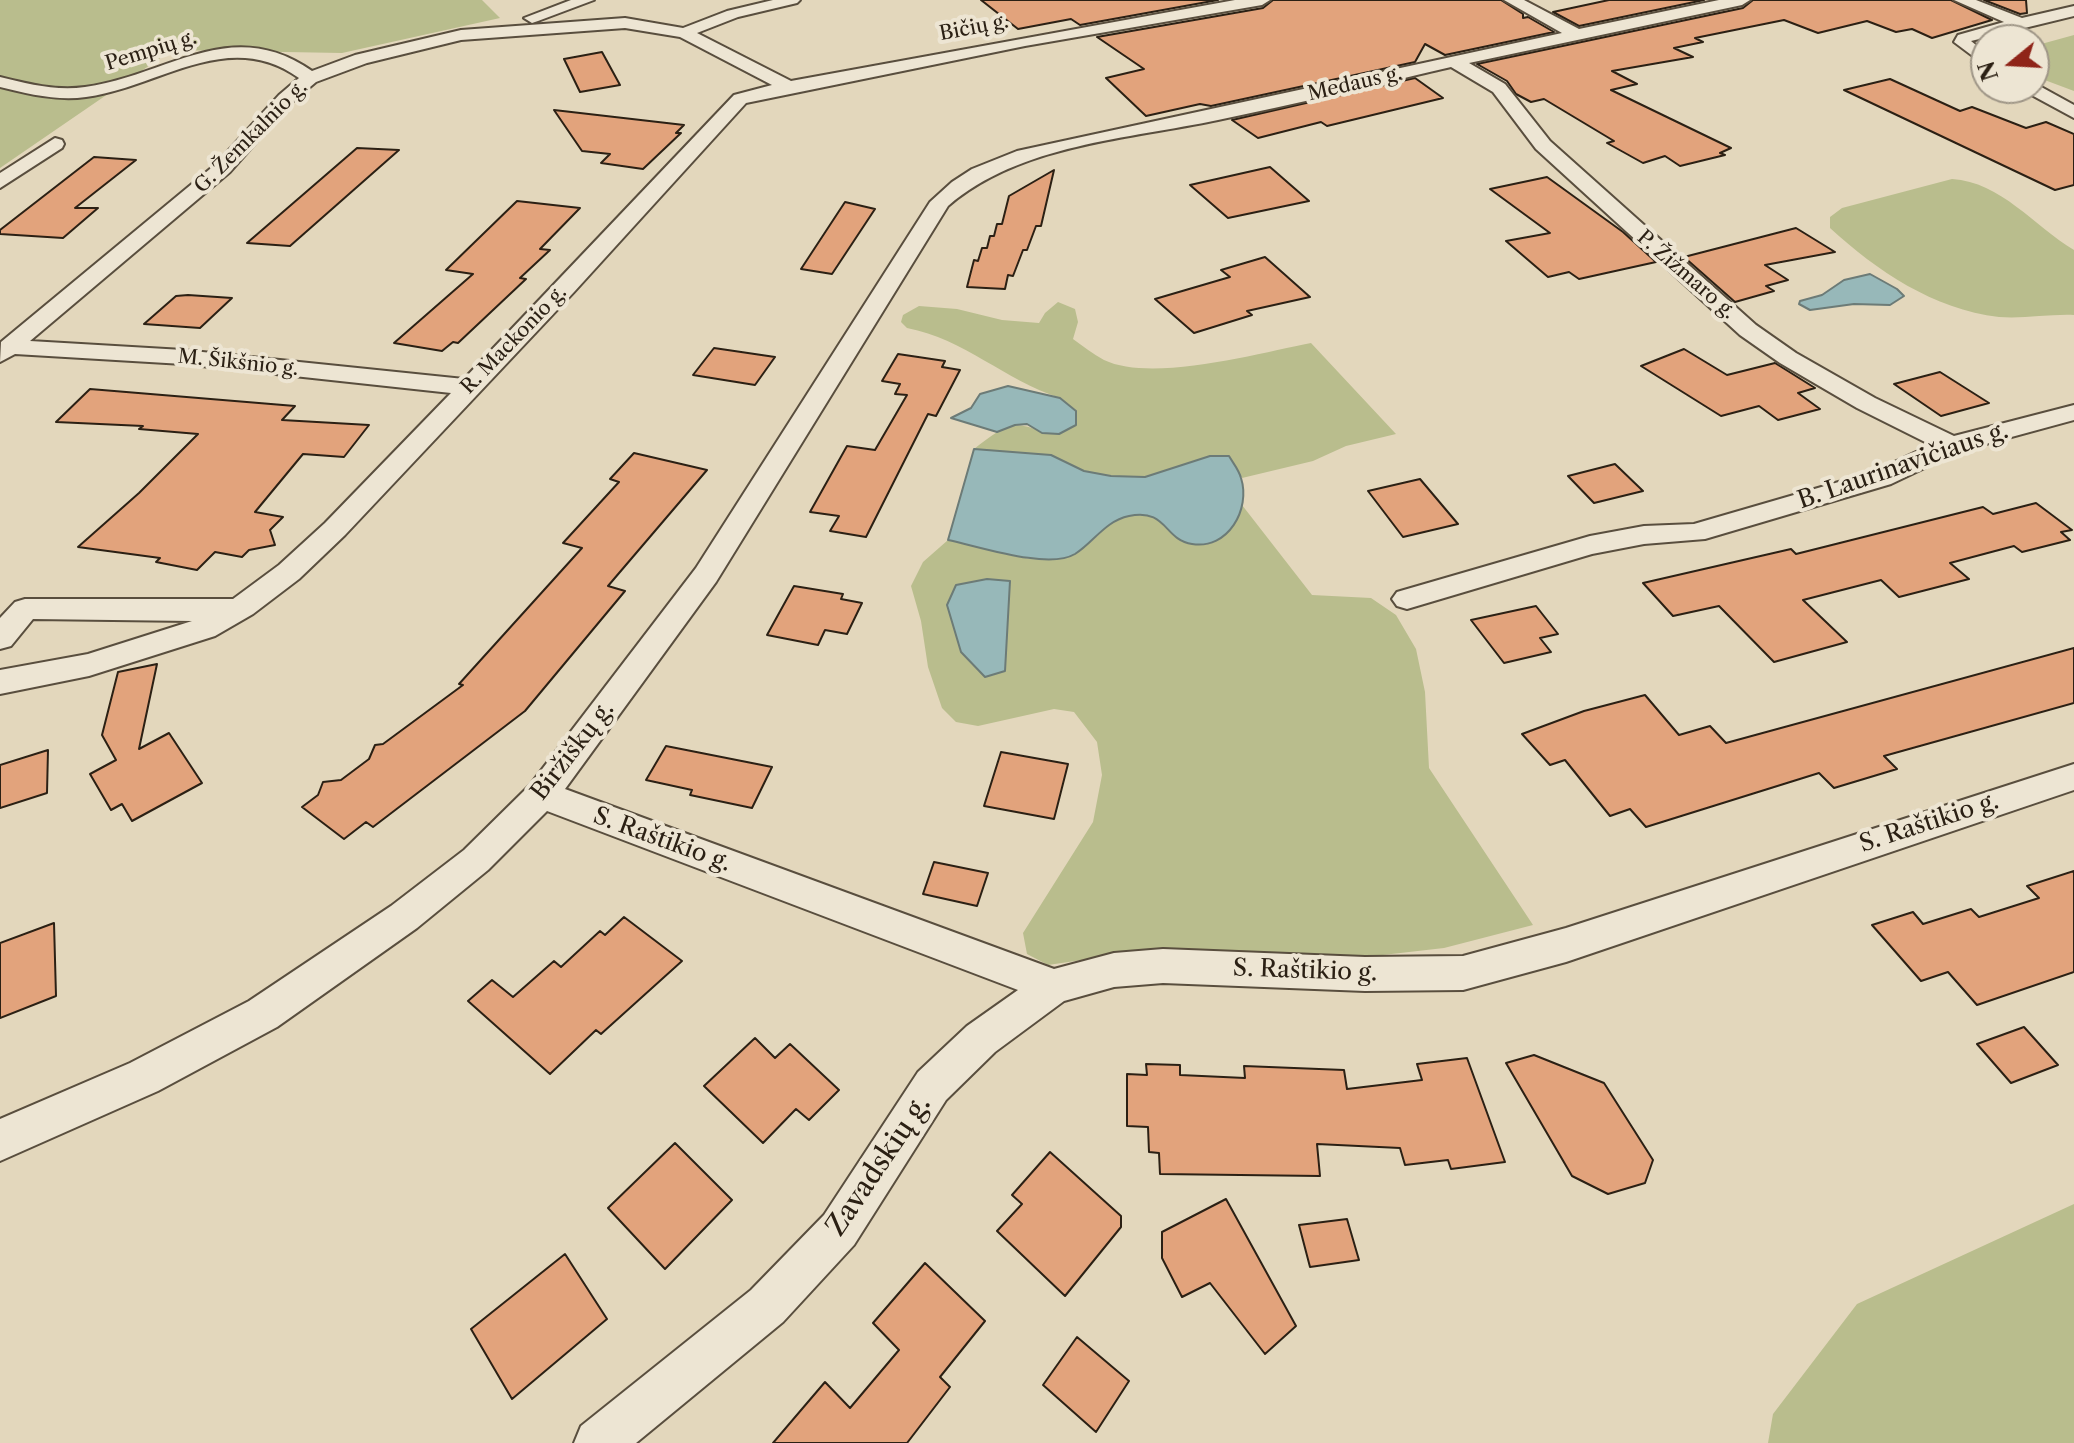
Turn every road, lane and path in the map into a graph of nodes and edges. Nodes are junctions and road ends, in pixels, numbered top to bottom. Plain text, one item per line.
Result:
1 (586, 0) edge
2 (792, 0) edge
3 (1262, 0) edge
4 (1512, 0) edge
5 (1742, 0) edge
6 (1962, 0) edge
7 (2074, 11) edge
8 (2018, 22) junction
9 (2011, 24) edge
10 (505, 30) junction
11 (684, 33) junction
12 (1576, 34) junction
13 (1970, 36) edge
14 (1970, 50) edge
15 (1454, 62) junction
16 (310, 78) junction
17 (0, 82) edge
18 (789, 87) junction
19 (2050, 99) edge
20 (2074, 113) edge
21 (55, 144) dead end
22 (971, 177) joint
23 (0, 182) edge
24 (4, 351) edge
25 (468, 387) junction
26 (2074, 412) edge
27 (1951, 445) junction
28 (1407, 599) dead end
29 (243, 607) junction
30 (0, 638) edge
31 (0, 682) edge
32 (2074, 777) edge
33 (542, 795) junction
34 (1054, 986) junction
35 (0, 1140) edge
36 (598, 1443) edge

1 - 10 street, G. Žemkalnio g.
2 - 11 street
3 - 18 street, Bičių g.
4 - 12 street
5 - 12 street, Medaus g.
6 - 8 street
7 - 8 street
8 - 9 street
10 - 11 street, G. Žemkalnio g.
10 - 16 street, G. Žemkalnio g.
11 - 18 street
12 - 15 street, Medaus g.
13 - 14 street
15 - 22 street, Medaus g.
15 - 27 street, P. Žižmaro g.
16 - 17 street, Pempių g.
16 - 24 street, G. Žemkalnio g.
18 - 25 street, R. Mackonio g.
19 - 20 street
21 - 23 street
22 - 33 street, Biržiškų g.
24 - 25 street, M. Šikšnio g.
25 - 29 street, R. Mackonio g.
26 - 27 street, B. Laurinavičiaus g.
27 - 28 street, B. Laurinavičiaus g.
29 - 30 street
29 - 31 street, R. Mackonio g.
32 - 34 street, S. Raštikio g.
33 - 34 street, S. Raštikio g.
33 - 35 street, Biržiškų g.
34 - 36 street, Zavadskių g.

